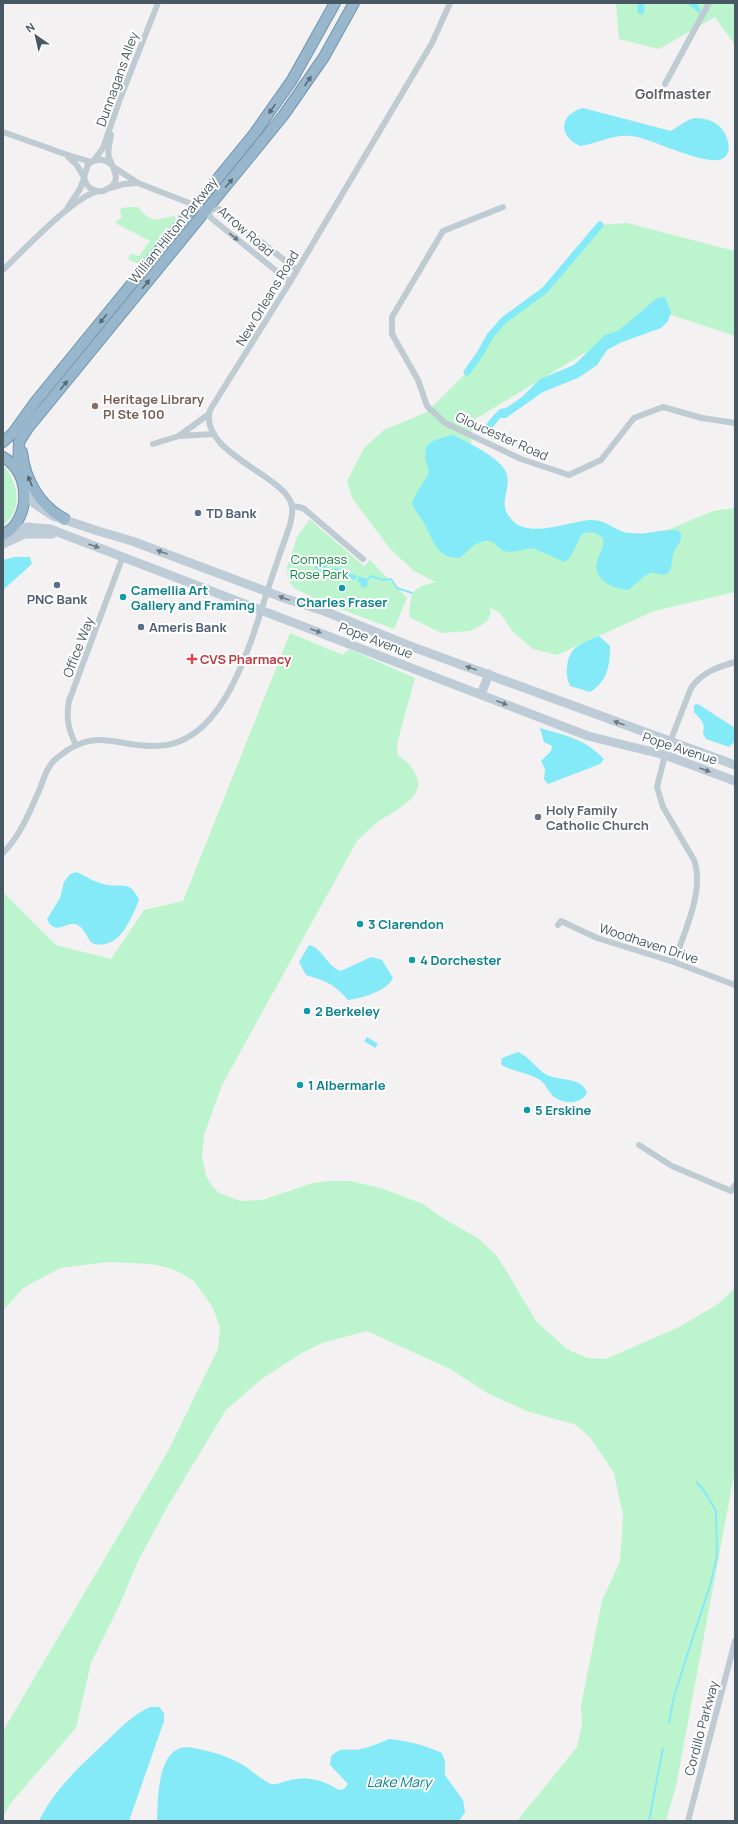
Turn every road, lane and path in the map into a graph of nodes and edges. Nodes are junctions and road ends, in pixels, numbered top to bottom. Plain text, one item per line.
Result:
1 (158, 3) edge
2 (335, 3) edge
3 (450, 3) edge
4 (709, 3) edge
5 (353, 4) edge
6 (665, 84) dead end
7 (113, 124) junction
8 (3, 132) edge
9 (65, 154) junction
10 (93, 161) junction
11 (114, 166) junction
12 (84, 178) junction
13 (138, 183) junction
14 (108, 189) junction
15 (98, 191) junction
16 (197, 204) junction
17 (503, 207) dead end
18 (207, 210) junction
19 (65, 212) junction
20 (3, 270) edge
21 (298, 270) junction
22 (290, 282) junction
23 (209, 414) junction
24 (40, 415) junction
25 (24, 417) junction
26 (735, 423) edge
27 (214, 434) junction
28 (3, 436) edge
29 (178, 436) junction
30 (3, 442) edge
31 (153, 444) dead end
32 (3, 457) edge
33 (18, 472) junction
34 (24, 489) junction
35 (293, 506) junction
36 (65, 519) junction
37 (5, 533) edge
38 (65, 536) junction
39 (3, 544) edge
40 (123, 556) junction
41 (364, 559) dead end
42 (268, 591) junction
43 (262, 610) junction
44 (735, 662) edge
45 (490, 674) junction
46 (481, 694) junction
47 (671, 742) junction
48 (76, 745) junction
49 (665, 755) junction
50 (735, 765) edge
51 (735, 781) edge
52 (3, 853) edge
53 (558, 925) dead end
54 (674, 962) junction
55 (735, 985) edge
56 (639, 1145) dead end
57 (735, 1185) edge
58 (735, 1641) edge
59 (688, 1821) edge

1 - 7 street, Dunnagans Alley
2 -> 16 highway, William Hilton Parkway
3 - 21 street, New Orleans Road
4 - 6 street
18 -> 5 highway, William Hilton Parkway
7 - 10 street, Dunnagans Alley
7 - 11 street
8 - 9 street
9 - 10 street
9 - 12 street
10 - 11 street
10 - 12 street
11 - 13 street, Arrow Road
11 - 14 street
12 - 15 street
12 - 19 street
13 - 14 street
13 - 16 street, Arrow Road
14 - 15 street
15 - 19 street
16 - 18 street, Arrow Road
16 -> 25 highway, William Hilton Parkway
17 - 26 street, Gloucester Road
18 - 21 street, Arrow Road
18 -> 22 street, Arrow Road
24 -> 18 highway, William Hilton Parkway
19 - 20 street
21 - 22 street, New Orleans Road
22 - 23 street, New Orleans Road
23 - 27 street
23 - 29 street
24 - 33 highway, William Hilton Parkway
36 -> 24 highway
25 - 28 highway
25 - 30 highway, William Hilton Parkway
27 - 29 street
27 - 35 street
29 - 31 street
32 - 33 highway
33 - 34 highway
34 - 36 main road, Pope Avenue
34 - 37 highway
35 - 41 street
35 - 42 street
42 -> 36 main road, Pope Avenue
37 - 38 main road, Pope Avenue
38 - 39 main road
38 -> 40 main road, Pope Avenue
40 - 43 main road, Pope Avenue
40 - 48 street, Office Way
42 - 43 street
45 -> 42 main road, Pope Avenue
43 -> 46 main road, Pope Avenue
43 - 48 street
44 - 47 street
45 - 46 main road
47 -> 45 main road, Pope Avenue
46 -> 49 main road, Pope Avenue
47 - 49 street
47 - 50 main road, Pope Avenue
48 - 52 street
49 -> 51 main road, Pope Avenue
49 - 54 street
53 - 54 street, Woodhaven Drive
54 - 55 street, Woodhaven Drive
56 - 57 street
58 - 59 street, Cordillo Parkway

